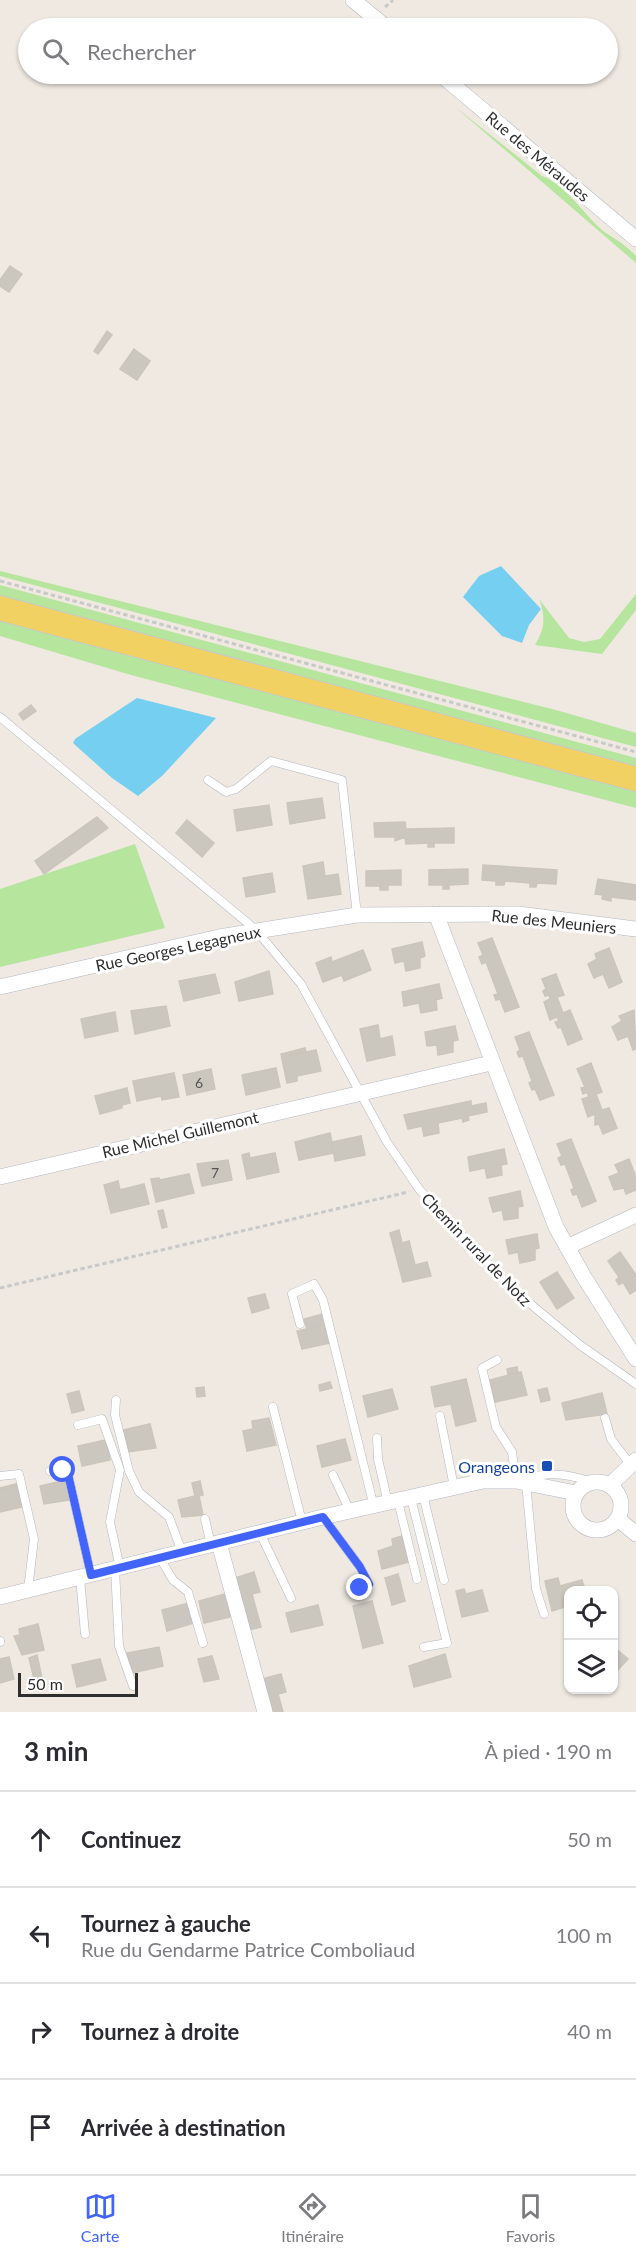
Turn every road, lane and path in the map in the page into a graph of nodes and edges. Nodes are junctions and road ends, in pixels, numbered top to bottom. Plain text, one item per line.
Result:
1 (353, 0) edge
2 (375, 18) edge
3 (452, 84) edge
4 (636, 239) edge
5 (0, 581) edge
6 (0, 608) edge
7 (0, 717) edge
8 (636, 752) edge
9 (636, 779) edge
10 (208, 780) dead end
11 (436, 914) junction
12 (357, 915) junction
13 (636, 929) edge
14 (256, 930) junction
15 (0, 987) edge
16 (491, 1063) junction
17 (361, 1093) junction
18 (0, 1177) edge
19 (419, 1190) junction
20 (636, 1215) edge
21 (567, 1247) junction
22 (0, 1288) edge
23 (300, 1324) dead end
24 (636, 1359) edge
25 (497, 1360) dead end
26 (636, 1384) edge
27 (116, 1400) dead end
28 (273, 1407) dead end
29 (441, 1416) dead end
30 (605, 1418) dead end
31 (78, 1425) dead end
32 (377, 1438) dead end
33 (633, 1462) edge
34 (50, 1471) dead end
35 (333, 1474) dead end
36 (0, 1476) edge
37 (521, 1482) junction
38 (591, 1482) junction
39 (610, 1485) junction
40 (454, 1487) junction
41 (576, 1493) junction
42 (399, 1501) junction
43 (350, 1511) junction
44 (323, 1517) junction
45 (205, 1519) dead end
46 (618, 1519) junction
47 (302, 1522) junction
48 (260, 1533) junction
49 (636, 1534) edge
50 (215, 1544) junction
51 (182, 1552) junction
52 (160, 1558) junction
53 (118, 1568) junction
54 (85, 1576) junction
55 (417, 1579) dead end
56 (444, 1580) dead end
57 (360, 1588) dead end
58 (28, 1590) junction
59 (0, 1597) edge
60 (291, 1598) dead end
61 (544, 1614) dead end
62 (85, 1634) dead end
63 (203, 1642) dead end
64 (424, 1647) dead end
65 (133, 1686) dead end
66 (265, 1712) edge

1 - 2 street
3 - 4 street, Rue des Méraudes
5 - 8 path
6 - 9 main road
7 - 14 lane, Chemin rural de Notz
10 - 12 lane
11 - 12 street, Rue des Meuniers
11 - 13 street, Rue des Meuniers
11 - 16 street
12 - 14 street, Rue Georges Legagneux
14 - 15 street, Rue Georges Legagneux
14 - 17 lane, Chemin rural de Notz
16 - 17 street
16 - 21 street
17 - 18 street, Rue Michel Guillemont
17 - 19 lane, Chemin rural de Notz
19 - 22 path
19 - 26 lane, Chemin rural de Notz
20 - 21 street
21 - 24 street
23 - 42 lane
25 - 37 lane
27 - 51 lane
28 - 47 lane
29 - 40 lane
30 - 33 lane
31 - 53 lane
32 - 42 lane
33 - 39 street
34 - 54 lane
35 - 43 lane
36 - 58 lane
37 - 38 lane
37 - 40 street
37 - 41 street
37 - 61 lane
38 - 39 street
38 - 41 street
39 - 46 street
40 - 42 street
41 - 46 street
42 - 43 street
42 - 55 lane
42 - 56 lane
42 - 64 lane
43 - 44 street
44 - 47 street
44 - 57 lane
45 - 50 lane
46 - 49 street
47 - 48 street
48 - 50 street
48 - 60 lane
50 - 51 street
50 - 66 street
51 - 52 street
52 - 53 street
52 - 63 lane
53 - 54 street
53 - 65 lane
54 - 58 street
54 - 62 lane
58 - 59 street

